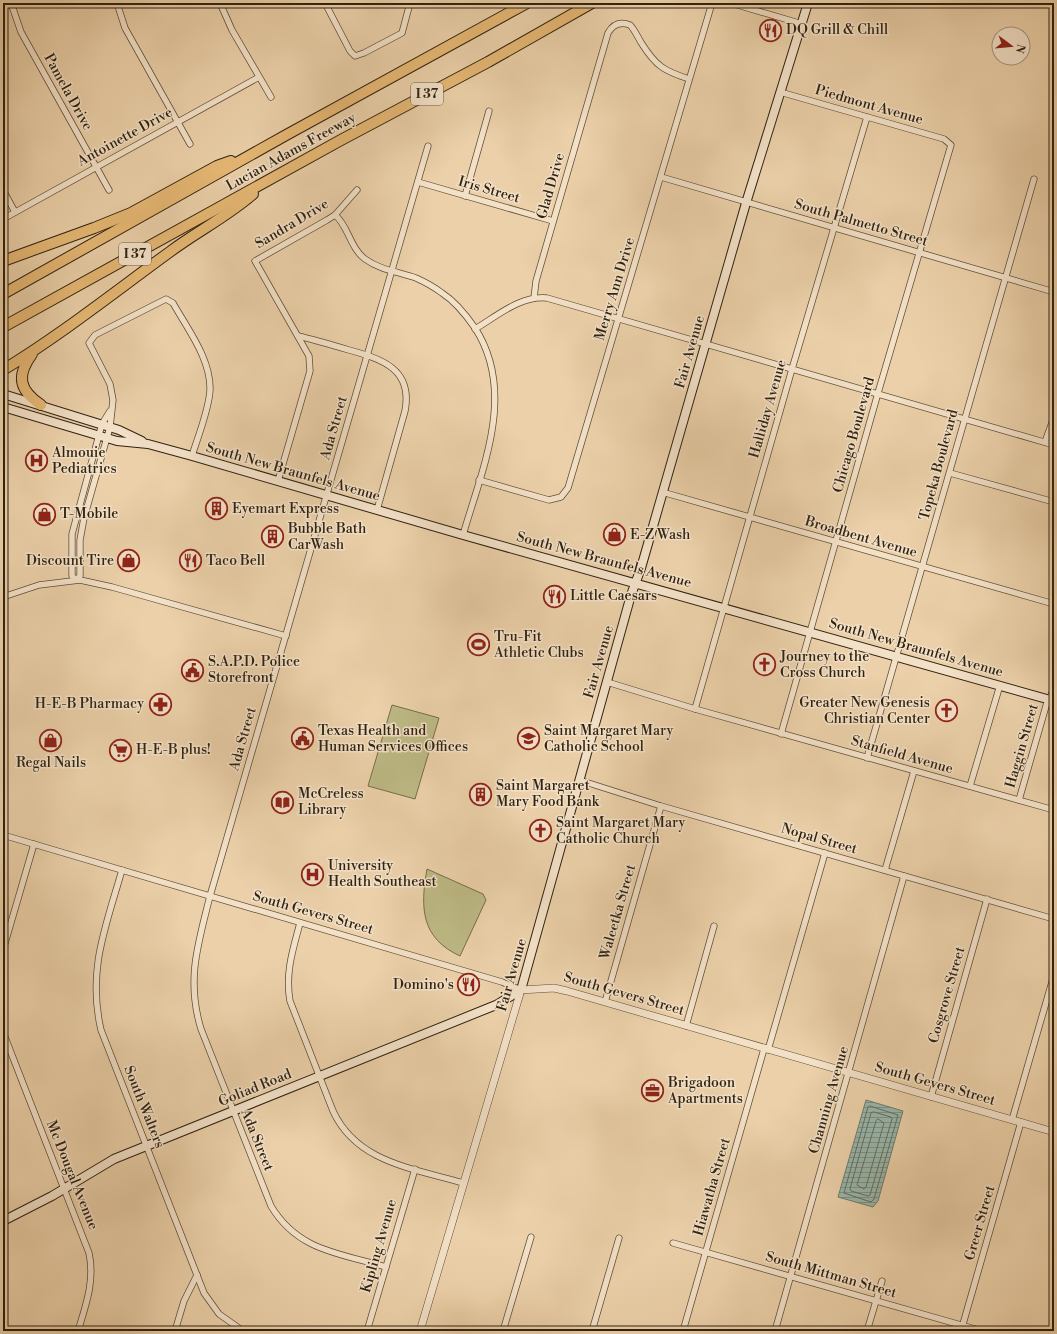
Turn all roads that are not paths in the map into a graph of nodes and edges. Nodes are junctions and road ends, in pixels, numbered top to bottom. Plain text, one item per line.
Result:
1 (11, 3) edge
2 (116, 3) edge
3 (220, 3) edge
4 (325, 3) edge
5 (410, 3) edge
6 (522, 3) edge
7 (527, 3) edge
8 (598, 3) edge
9 (712, 3) edge
10 (731, 3) edge
11 (808, 3) edge
12 (590, 5) edge
13 (508, 13) junction
14 (802, 24) junction
15 (259, 77) junction
16 (689, 79) junction
17 (780, 92) junction
18 (270, 97) dead end
19 (489, 111) dead end
20 (867, 117) junction
21 (177, 122) junction
22 (949, 143) joint
23 (190, 144) dead end
24 (428, 146) dead end
25 (266, 147) junction
26 (96, 167) junction
27 (661, 177) junction
28 (1034, 179) dead end
29 (267, 181) junction
30 (418, 182) junction
31 (3, 190) edge
32 (109, 190) dead end
33 (357, 190) dead end
34 (465, 196) junction
35 (746, 202) junction
36 (15, 212) junction
37 (335, 215) junction
38 (3, 219) edge
39 (553, 221) junction
40 (834, 228) junction
41 (920, 253) junction
42 (3, 261) edge
43 (392, 271) junction
44 (1005, 278) junction
45 (1054, 292) edge
46 (3, 294) edge
47 (534, 298) junction
48 (618, 320) junction
49 (3, 326) edge
50 (475, 329) junction
51 (298, 336) junction
52 (705, 344) junction
53 (35, 351) junction
54 (368, 355) junction
55 (792, 369) junction
56 (3, 370) edge
57 (878, 393) junction
58 (3, 394) edge
59 (41, 405) junction
60 (3, 407) edge
61 (110, 411) junction
62 (1054, 417) edge
63 (964, 418) junction
64 (102, 424) junction
65 (110, 427) junction
66 (103, 436) junction
67 (1045, 442) junction
68 (148, 444) junction
69 (1054, 445) edge
70 (192, 456) junction
71 (950, 473) junction
72 (479, 480) junction
73 (278, 481) junction
74 (662, 492) junction
75 (327, 496) junction
76 (1054, 502) edge
77 (377, 510) junction
78 (750, 518) junction
79 (462, 535) junction
80 (836, 542) junction
81 (923, 567) junction
82 (76, 580) junction
83 (636, 583) junction
84 (3, 597) edge
85 (1054, 604) edge
86 (724, 607) junction
87 (810, 632) junction
88 (286, 636) junction
89 (896, 656) junction
90 (606, 682) junction
91 (1000, 685) junction
92 (1054, 686) edge
93 (1051, 700) edge
94 (695, 709) junction
95 (781, 734) junction
96 (867, 758) junction
97 (914, 771) junction
98 (579, 780) junction
99 (970, 786) junction
100 (1019, 800) junction
101 (661, 806) junction
102 (1054, 810) edge
103 (3, 835) edge
104 (34, 844) junction
105 (825, 853) junction
106 (122, 870) junction
107 (885, 870) junction
108 (904, 876) junction
109 (210, 896) junction
110 (987, 899) junction
111 (1054, 919) edge
112 (300, 923) junction
113 (714, 926) dead end
114 (3, 950) edge
115 (1054, 975) edge
116 (521, 990) junction
117 (605, 1002) junction
118 (686, 1026) junction
119 (3, 1032) edge
120 (766, 1049) junction
121 (849, 1073) junction
122 (319, 1077) junction
123 (931, 1097) junction
124 (233, 1111) junction
125 (1012, 1120) junction
126 (1021, 1122) junction
127 (1054, 1132) edge
128 (146, 1145) junction
129 (414, 1169) junction
130 (463, 1183) junction
131 (64, 1188) junction
132 (3, 1221) edge
133 (531, 1237) dead end
134 (620, 1238) dead end
135 (673, 1243) dead end
136 (706, 1252) junction
137 (386, 1267) junction
138 (197, 1275) junction
139 (791, 1276) junction
140 (882, 1281) dead end
141 (876, 1301) junction
142 (962, 1328) edge
143 (78, 1331) edge
144 (175, 1331) edge
145 (243, 1331) edge
146 (367, 1331) edge
147 (420, 1331) edge
148 (503, 1331) edge
149 (592, 1331) edge
150 (683, 1331) edge
151 (775, 1331) edge
152 (867, 1331) edge
153 (982, 1331) edge

1 - 26 street, Pamela Drive
2 - 21 street
3 - 15 street
4 - 5 street
6 - 13 highway
7 - 13 highway, Lucian Adams Freeway / I 37
8 - 12 highway, Lucian Adams Freeway
9 - 16 street, Merry Ann Drive
10 - 14 street
11 - 14 main road, Fair Avenue
12 - 29 highway, Lucian Adams Freeway / I 37
13 - 25 highway, Lucian Adams Freeway / I 37
14 - 17 main road, Fair Avenue
15 - 18 street
15 - 21 street, Antoinette Drive
16 - 27 street, Merry Ann Drive
16 - 39 street, Glad Drive
17 - 20 street, Piedmont Avenue
17 - 35 main road, Fair Avenue
19 - 34 street
20 - 22 street, Piedmont Avenue
20 - 40 street, Halliday Avenue
21 - 23 street
21 - 26 street, Antoinette Drive
22 - 41 street, Chicago Boulevard
24 - 30 street, Ada Street
25 - 42 highway
25 - 46 highway, Lucian Adams Freeway / I 37
26 - 32 street, Pamela Drive
26 - 36 street, Antoinette Drive
27 - 35 street, South Palmetto Street
27 - 48 street, Merry Ann Drive
28 - 44 street, Topeka Boulevard
29 - 49 highway, Lucian Adams Freeway / I 37
29 - 53 highway
30 - 34 street, Iris Street
30 - 43 street, Ada Street
31 - 36 street
33 - 37 street, Sandra Drive
34 - 39 street, Iris Street
35 - 40 street, South Palmetto Street
35 - 52 main road, Fair Avenue
36 - 38 street, Antoinette Drive
37 - 43 street
37 - 51 street, Sandra Drive
39 - 47 street, Glad Drive
40 - 41 street, South Palmetto Street
40 - 55 street, Halliday Avenue
41 - 44 street, South Palmetto Street
41 - 57 street, Chicago Boulevard
43 - 50 street
43 - 54 street, Ada Street
44 - 45 street, South Palmetto Street
44 - 63 street, Topeka Boulevard
47 - 48 street
47 - 50 street
48 - 52 street
48 - 72 street, Merry Ann Drive
50 - 72 street
51 - 54 street
51 - 73 street
52 - 55 street
52 - 74 main road, Fair Avenue
53 - 56 highway
53 - 59 highway
54 - 75 street, Ada Street
54 - 77 street
55 - 57 street
55 - 78 street, Halliday Avenue
57 - 63 street
57 - 80 street, Chicago Boulevard
58 - 59 main road, South New Braunfels Avenue
59 - 64 main road, South New Braunfels Avenue
60 - 66 main road, South New Braunfels Avenue
61 - 64 street
61 - 65 street
61 - 70 street
62 - 67 street
63 - 67 street
63 - 71 street, Topeka Boulevard
64 - 65 main road, South New Braunfels Avenue
64 - 66 street
65 - 66 street
65 - 68 main road, South New Braunfels Avenue
66 - 68 main road, South New Braunfels Avenue
66 - 82 street
66 - 82 street
67 - 69 street
68 - 70 main road, South New Braunfels Avenue
70 - 73 main road, South New Braunfels Avenue
71 - 76 street
71 - 81 street, Topeka Boulevard
72 - 79 street
73 - 75 main road, South New Braunfels Avenue
74 - 78 street, Broadbent Avenue
74 - 83 main road, Fair Avenue
75 - 77 main road, South New Braunfels Avenue
75 - 88 street, Ada Street
77 - 79 main road, South New Braunfels Avenue
78 - 80 street, Broadbent Avenue
78 - 86 street, Halliday Avenue
79 - 83 main road, South New Braunfels Avenue
80 - 81 street, Broadbent Avenue
80 - 87 street, Chicago Boulevard
81 - 85 street, Broadbent Avenue
81 - 89 street, Topeka Boulevard
82 - 84 street
82 - 88 street
83 - 86 main road, South New Braunfels Avenue
83 - 90 main road, Fair Avenue
86 - 87 main road, South New Braunfels Avenue
86 - 94 street, Halliday Avenue
87 - 89 main road, South New Braunfels Avenue
87 - 95 street, Chicago Boulevard
88 - 109 street, Ada Street
89 - 91 main road, South New Braunfels Avenue
89 - 96 street, Topeka Boulevard
90 - 94 street, Stanfield Avenue
90 - 98 main road, Fair Avenue
91 - 93 main road, South New Braunfels Avenue
91 - 99 street
92 - 93 street, Haggin Street
93 - 100 street, Haggin Street
94 - 95 street, Stanfield Avenue
95 - 96 street, Stanfield Avenue
96 - 97 street, Stanfield Avenue
97 - 99 street, Stanfield Avenue
97 - 107 street
98 - 101 street, Nopal Street
98 - 116 main road, Fair Avenue
99 - 100 street, Stanfield Avenue
100 - 102 street, Stanfield Avenue
101 - 105 street, Nopal Street
101 - 117 street, Waleetka Street
103 - 104 street, South Gevers Street
104 - 106 street, South Gevers Street
104 - 114 street
105 - 107 street, Nopal Street
105 - 120 street, Hiawatha Street
106 - 109 street, South Gevers Street
106 - 128 street, South Walters
107 - 108 street, Nopal Street
108 - 110 street, Nopal Street
108 - 121 street, Channing Avenue
109 - 112 street, South Gevers Street
109 - 124 street, Ada Street
110 - 111 street, Nopal Street
110 - 123 street, Cosgrove Street
112 - 116 street, South Gevers Street
112 - 122 street
113 - 118 street
115 - 125 street
116 - 117 street, South Gevers Street
116 - 122 main road, Goliad Road
116 - 130 street, Fair Avenue
117 - 118 street, South Gevers Street
118 - 120 street, South Gevers Street
119 - 131 street, Mc Dougal Avenue
120 - 121 street, South Gevers Street
120 - 136 street, Hiawatha Street
121 - 123 street, South Gevers Street
121 - 139 street, Channing Avenue
122 - 124 main road, Goliad Road
122 - 129 street
123 - 125 street, South Gevers Street
124 - 128 main road, Goliad Road
124 - 137 street, Ada Street
125 - 126 street, South Gevers Street
126 - 127 street, South Gevers Street
126 - 142 street, Greer Street
128 - 131 main road, Goliad Road
128 - 138 street, South Walters
129 - 130 street
129 - 137 street, Kipling Avenue
130 - 147 street, Fair Avenue
131 - 132 main road, Goliad Road
131 - 143 street, Mc Dougal Avenue
133 - 148 street
134 - 149 street
135 - 136 street, South Mittman Street
136 - 139 street, South Mittman Street
136 - 150 street, Hiawatha Street
137 - 146 street, Kipling Avenue
138 - 144 street
138 - 145 street, South Walters
139 - 141 street, South Mittman Street
139 - 151 street, Channing Avenue
140 - 141 street
141 - 142 street, South Mittman Street
141 - 152 street
142 - 153 street, South Mittman Street

